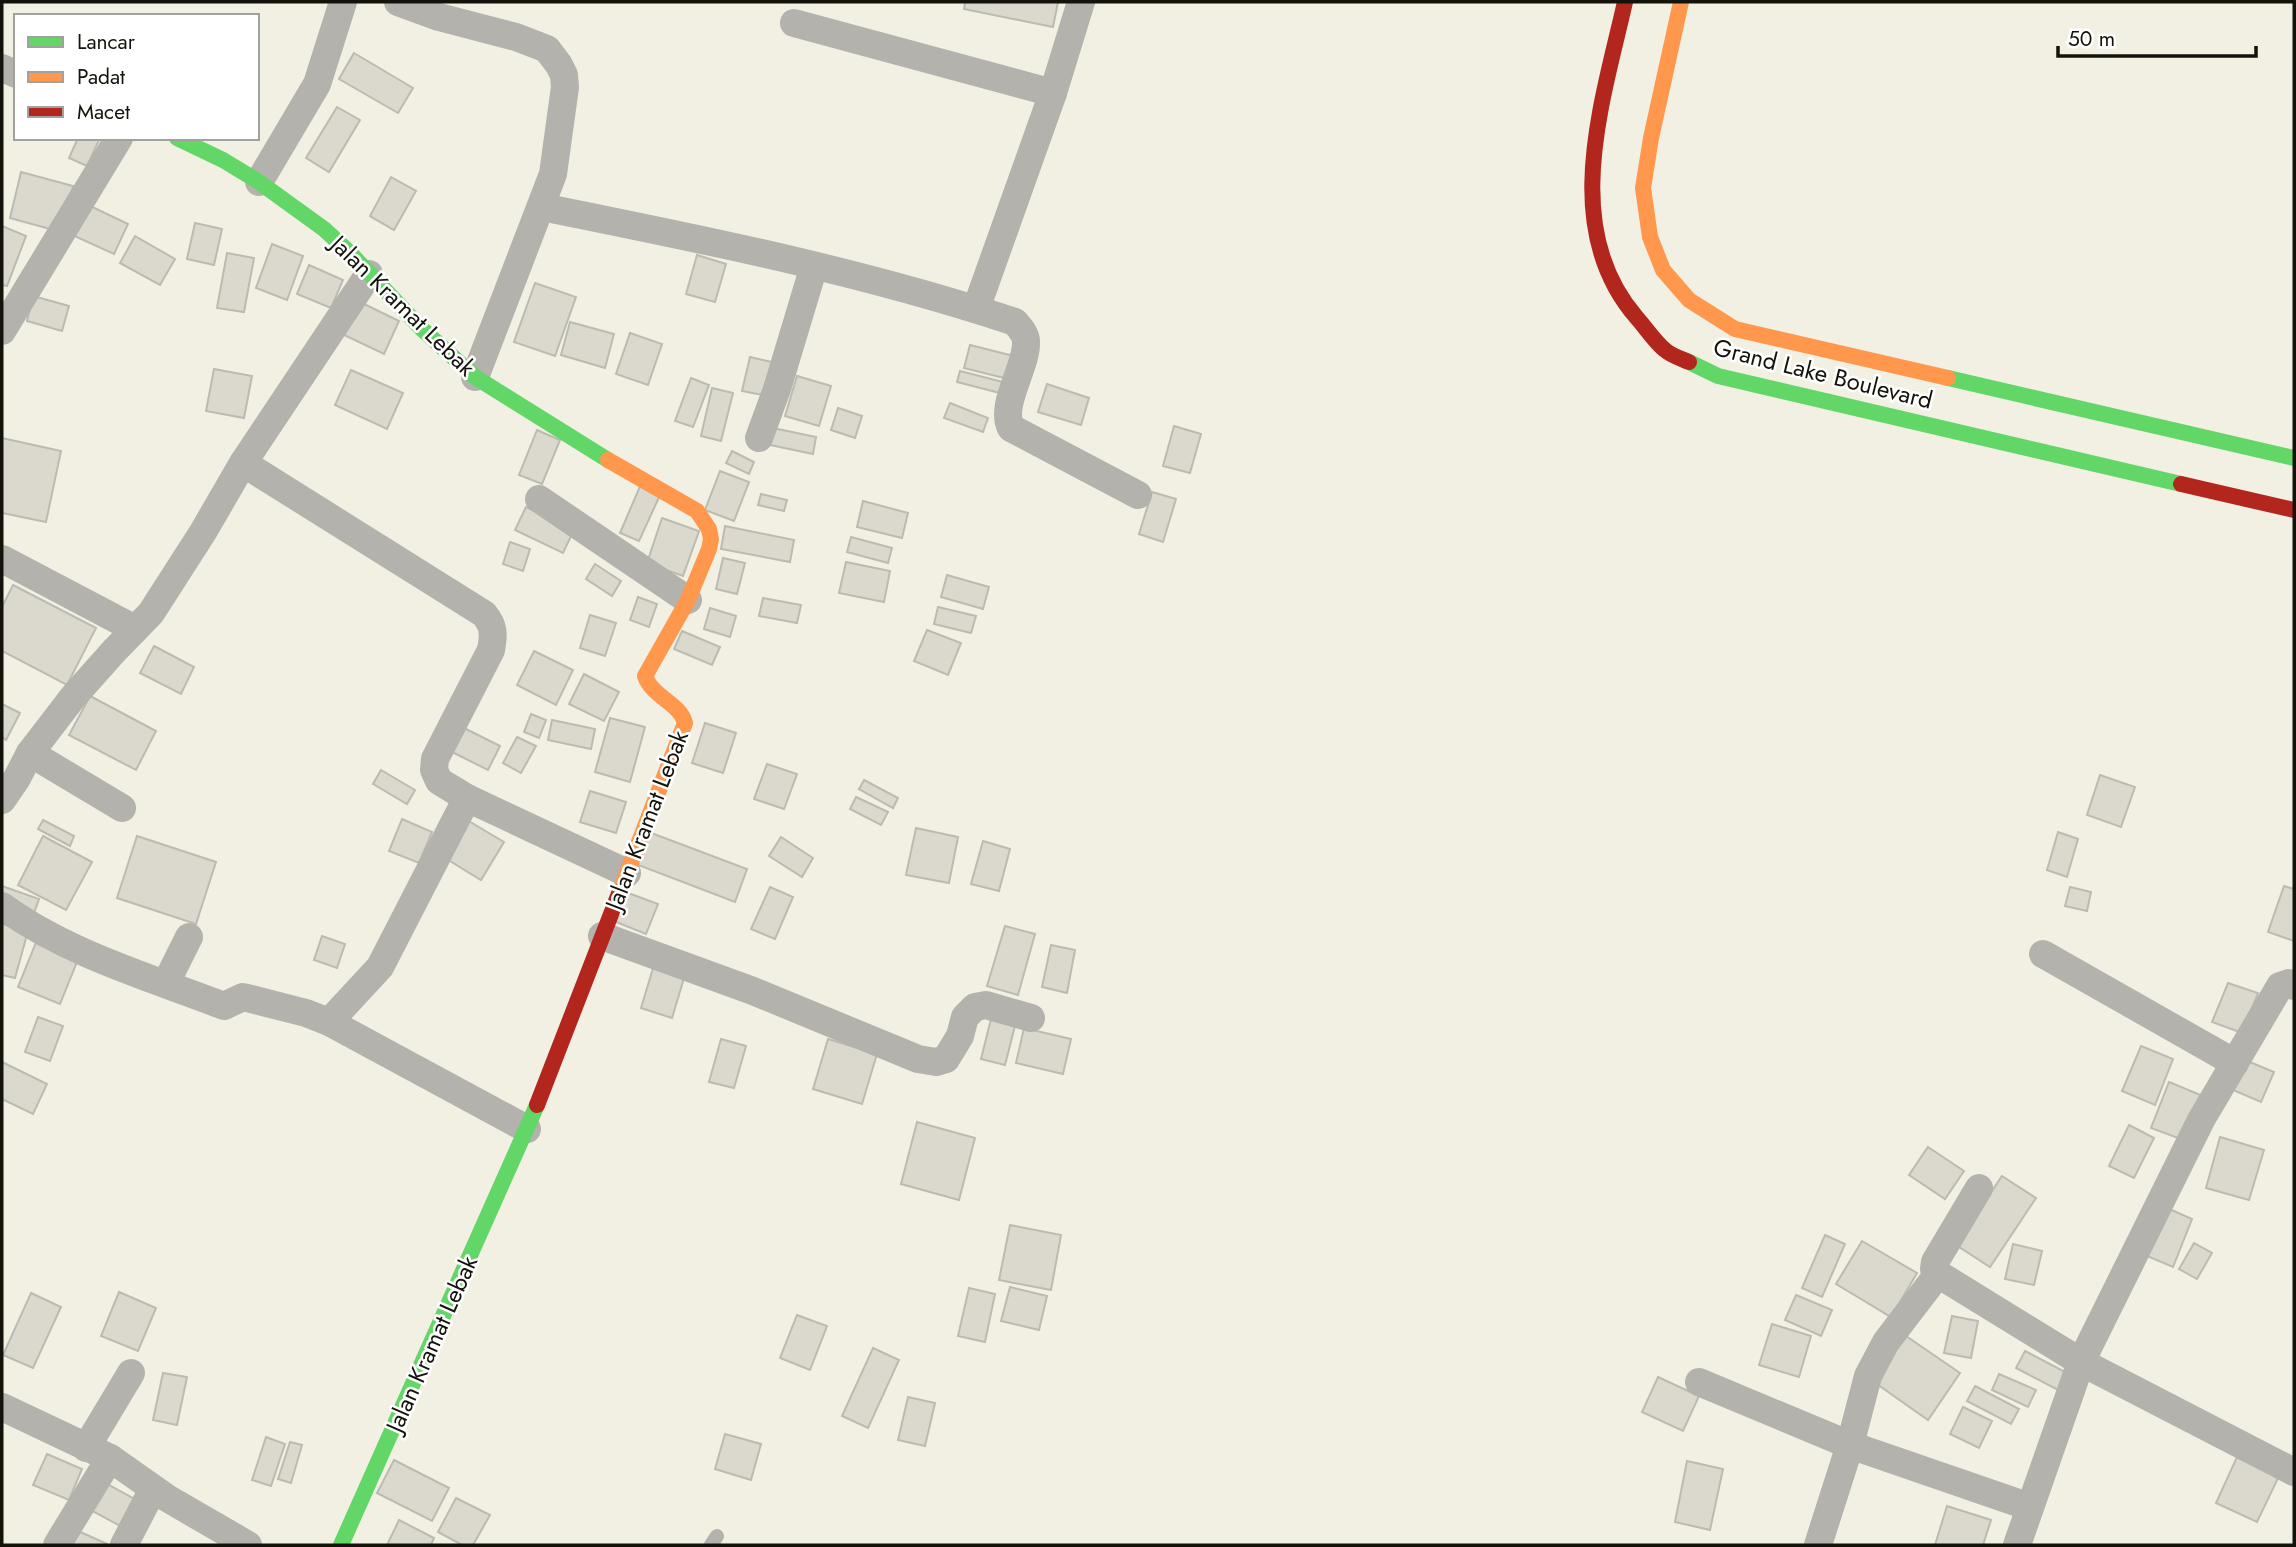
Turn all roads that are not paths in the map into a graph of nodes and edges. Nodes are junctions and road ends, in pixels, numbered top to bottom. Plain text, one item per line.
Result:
1 (342, 2) edge
2 (398, 2) edge
3 (1081, 2) edge
4 (1625, 2) edge
5 (1681, 2) edge
6 (794, 23) dead end
7 (1053, 93) junction
8 (118, 140) edge
9 (181, 140) edge
10 (259, 182) junction
11 (542, 207) junction
12 (814, 266) junction
13 (369, 274) junction
14 (976, 309) junction
15 (2, 331) edge
16 (475, 377) junction
17 (759, 438) dead end
18 (2294, 458) edge
19 (243, 463) junction
20 (1138, 495) dead end
21 (539, 499) dead end
22 (2294, 510) edge
23 (2, 559) edge
24 (688, 600) junction
25 (135, 629) junction
26 (30, 753) junction
27 (467, 798) junction
28 (2, 800) edge
29 (122, 808) dead end
30 (626, 873) junction
31 (2, 906) edge
32 (602, 936) junction
33 (189, 937) dead end
34 (2043, 954) dead end
35 (166, 983) junction
36 (2294, 986) edge
37 (1031, 1018) dead end
38 (329, 1022) junction
39 (2235, 1063) junction
40 (527, 1129) junction
41 (1979, 1188) dead end
42 (1938, 1274) junction
43 (2081, 1362) junction
44 (131, 1373) dead end
45 (1699, 1382) dead end
46 (2, 1407) edge
47 (1850, 1445) junction
48 (98, 1453) junction
49 (2294, 1472) edge
50 (153, 1489) junction
51 (2030, 1507) junction
52 (57, 1545) edge
53 (124, 1545) edge
54 (248, 1545) edge
55 (341, 1545) edge
56 (1818, 1545) edge
57 (2017, 1545) edge

1 - 10 street
2 - 11 street
3 - 7 street
4 - 22 street, Grand Lake Boulevard
5 - 18 street, Grand Lake Boulevard
6 - 7 street
7 - 14 street
8 - 15 street
9 - 10 street, Jalan Kramat Lebak
10 - 13 street, Jalan Kramat Lebak
11 - 12 street
11 - 16 street
12 - 14 street
12 - 17 street
13 - 16 street, Jalan Kramat Lebak
13 - 19 street
14 - 20 street
16 - 24 street, Jalan Kramat Lebak
19 - 25 street
19 - 27 street
21 - 24 street
23 - 25 street
24 - 30 street, Jalan Kramat Lebak
25 - 26 street
26 - 28 street
26 - 29 street
27 - 30 street
27 - 38 street
30 - 32 street, Jalan Kramat Lebak
31 - 35 street
32 - 37 street
32 - 40 street, Jalan Kramat Lebak
33 - 35 street
34 - 39 street
35 - 38 street
36 - 39 street
38 - 40 street
39 - 43 street
40 - 55 street, Jalan Kramat Lebak
41 - 42 street
42 - 43 street
42 - 47 street
43 - 49 street
43 - 51 street
44 - 48 street
45 - 47 street
46 - 48 street
47 - 51 street
47 - 56 street
48 - 50 street
48 - 52 street
50 - 53 street
50 - 54 street
51 - 57 street

